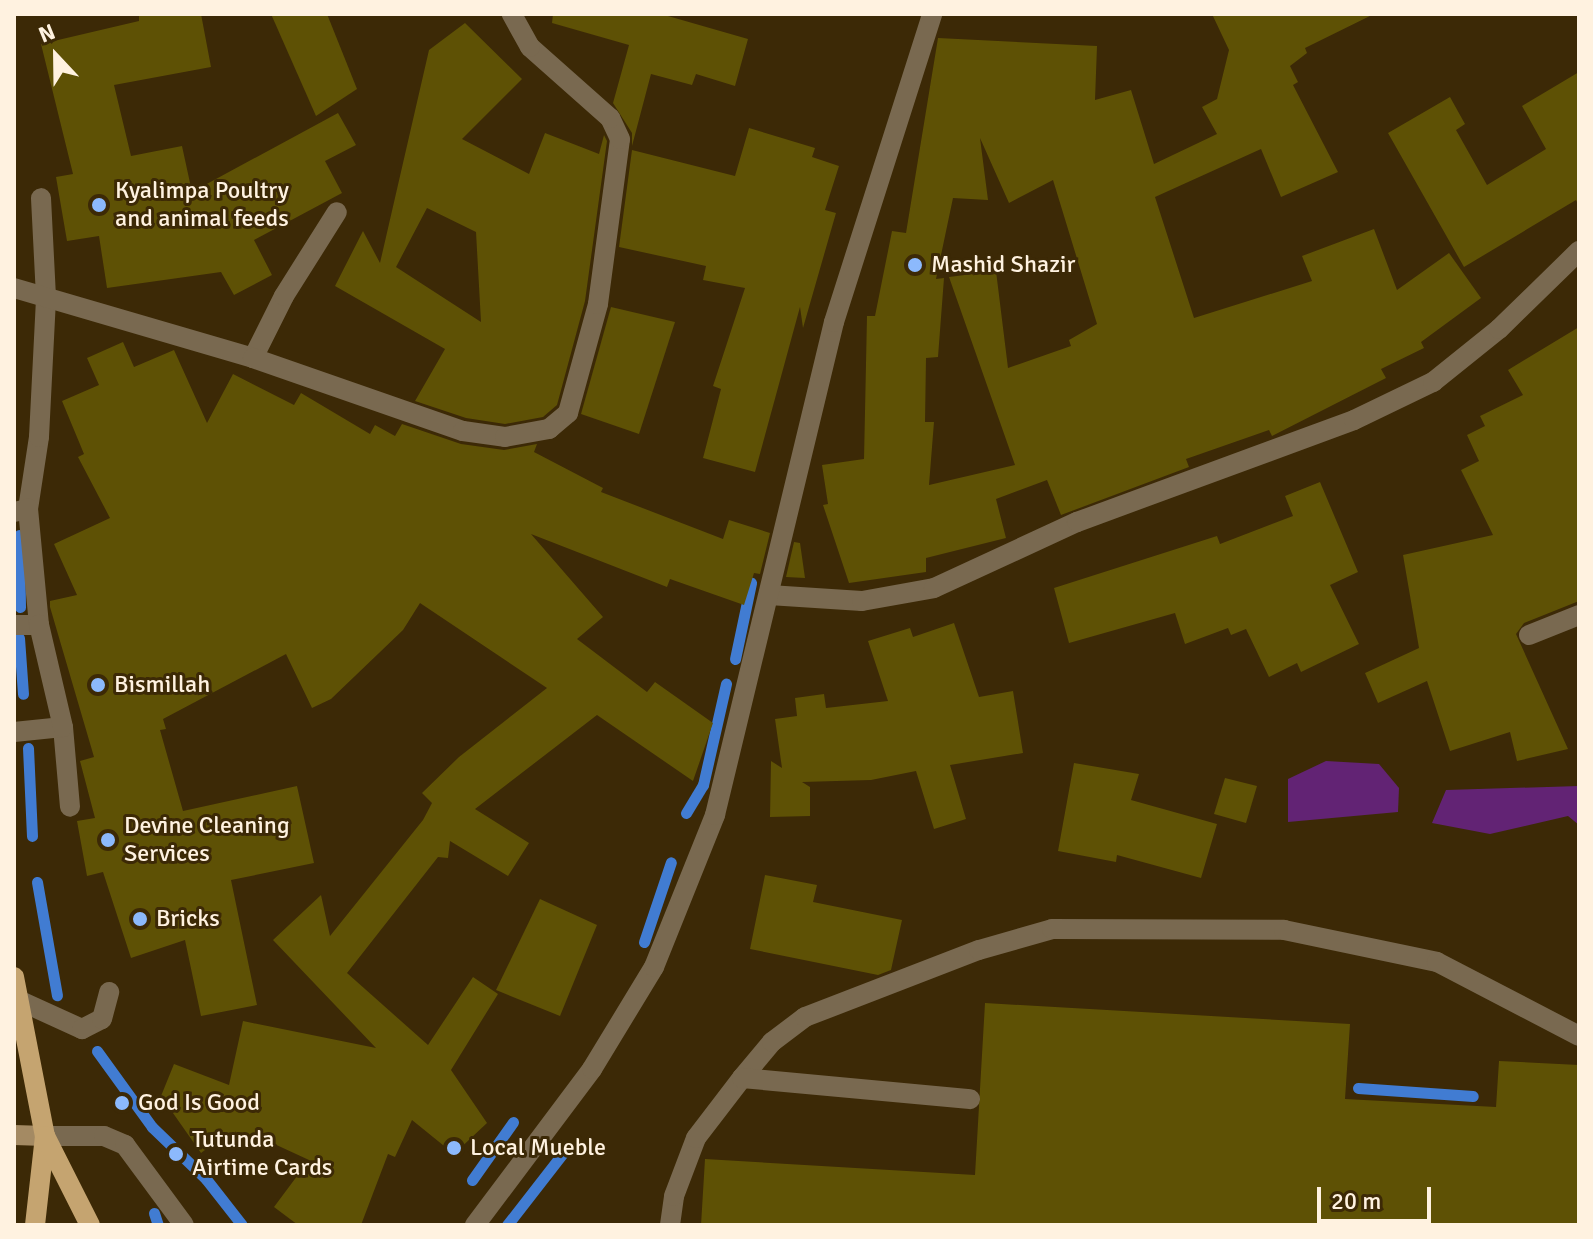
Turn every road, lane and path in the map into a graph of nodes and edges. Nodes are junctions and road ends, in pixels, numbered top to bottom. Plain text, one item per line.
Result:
1 (512, 14) edge
2 (932, 14) edge
3 (41, 198) dead end
4 (337, 212) dead end
5 (1579, 251) edge
6 (14, 288) edge
7 (46, 297) junction
8 (253, 358) junction
9 (21, 510) edge
10 (769, 595) junction
11 (1579, 615) edge
12 (14, 625) edge
13 (39, 625) junction
14 (1529, 635) dead end
15 (63, 727) junction
16 (14, 732) edge
17 (70, 807) dead end
18 (14, 977) edge
19 (109, 992) dead end
20 (16, 1000) edge
21 (1579, 1036) edge
22 (742, 1078) junction
23 (970, 1099) dead end
24 (14, 1135) edge
25 (45, 1136) junction
26 (35, 1225) edge
27 (90, 1225) edge
28 (184, 1225) edge
29 (475, 1225) edge
30 (670, 1225) edge

1 - 8 street
2 - 10 street
3 - 7 street
4 - 8 street
5 - 10 street
6 - 7 street
7 - 8 street
7 - 9 street
9 - 13 street
10 - 29 street
11 - 14 street
12 - 13 street
13 - 15 street
15 - 16 street
15 - 17 street
18 - 20 main road
19 - 20 street
20 - 25 main road
21 - 22 street
22 - 23 street
22 - 30 street
24 - 25 street
25 - 26 main road
25 - 27 main road
25 - 28 street

